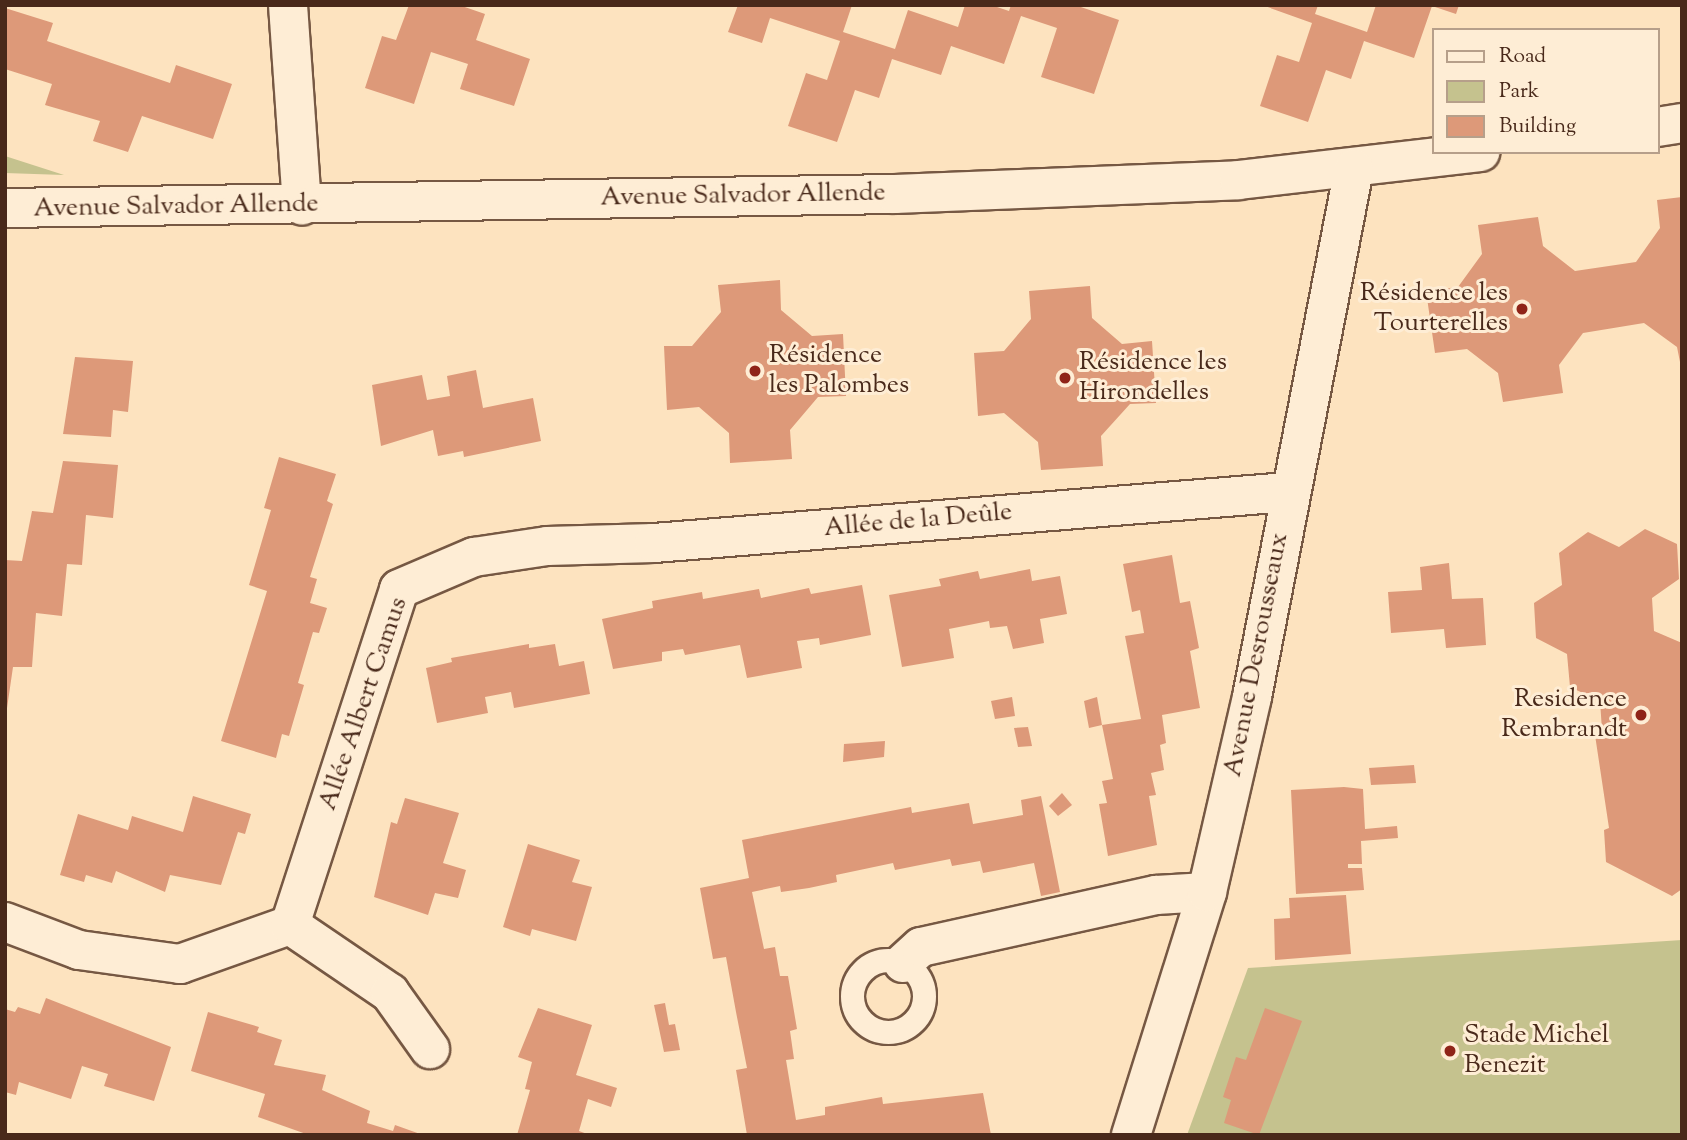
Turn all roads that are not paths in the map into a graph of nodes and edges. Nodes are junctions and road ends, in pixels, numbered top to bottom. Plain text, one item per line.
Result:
1 (288, 5) edge
2 (1682, 122) edge
3 (1659, 127) edge
4 (1465, 154) edge
5 (1354, 169) junction
6 (302, 206) junction
7 (5, 208) edge
8 (1289, 492) junction
9 (547, 546) joint
10 (1207, 892) junction
11 (5, 922) edge
12 (290, 925) junction
13 (903, 963) dead end
14 (430, 1049) dead end
15 (1132, 1135) edge

1 - 6 street
2 - 3 street
4 - 5 street, Avenue Salvador Allende
5 - 6 street, Avenue Salvador Allende
5 - 8 street, Avenue Desrousseaux
6 - 7 street, Avenue Salvador Allende
8 - 9 street, Allée de la Deûle
8 - 10 street, Avenue Desrousseaux
9 - 12 street, Allée Albert Camus
10 - 13 street
10 - 15 street, Avenue Desrousseaux
11 - 12 street
12 - 14 street

